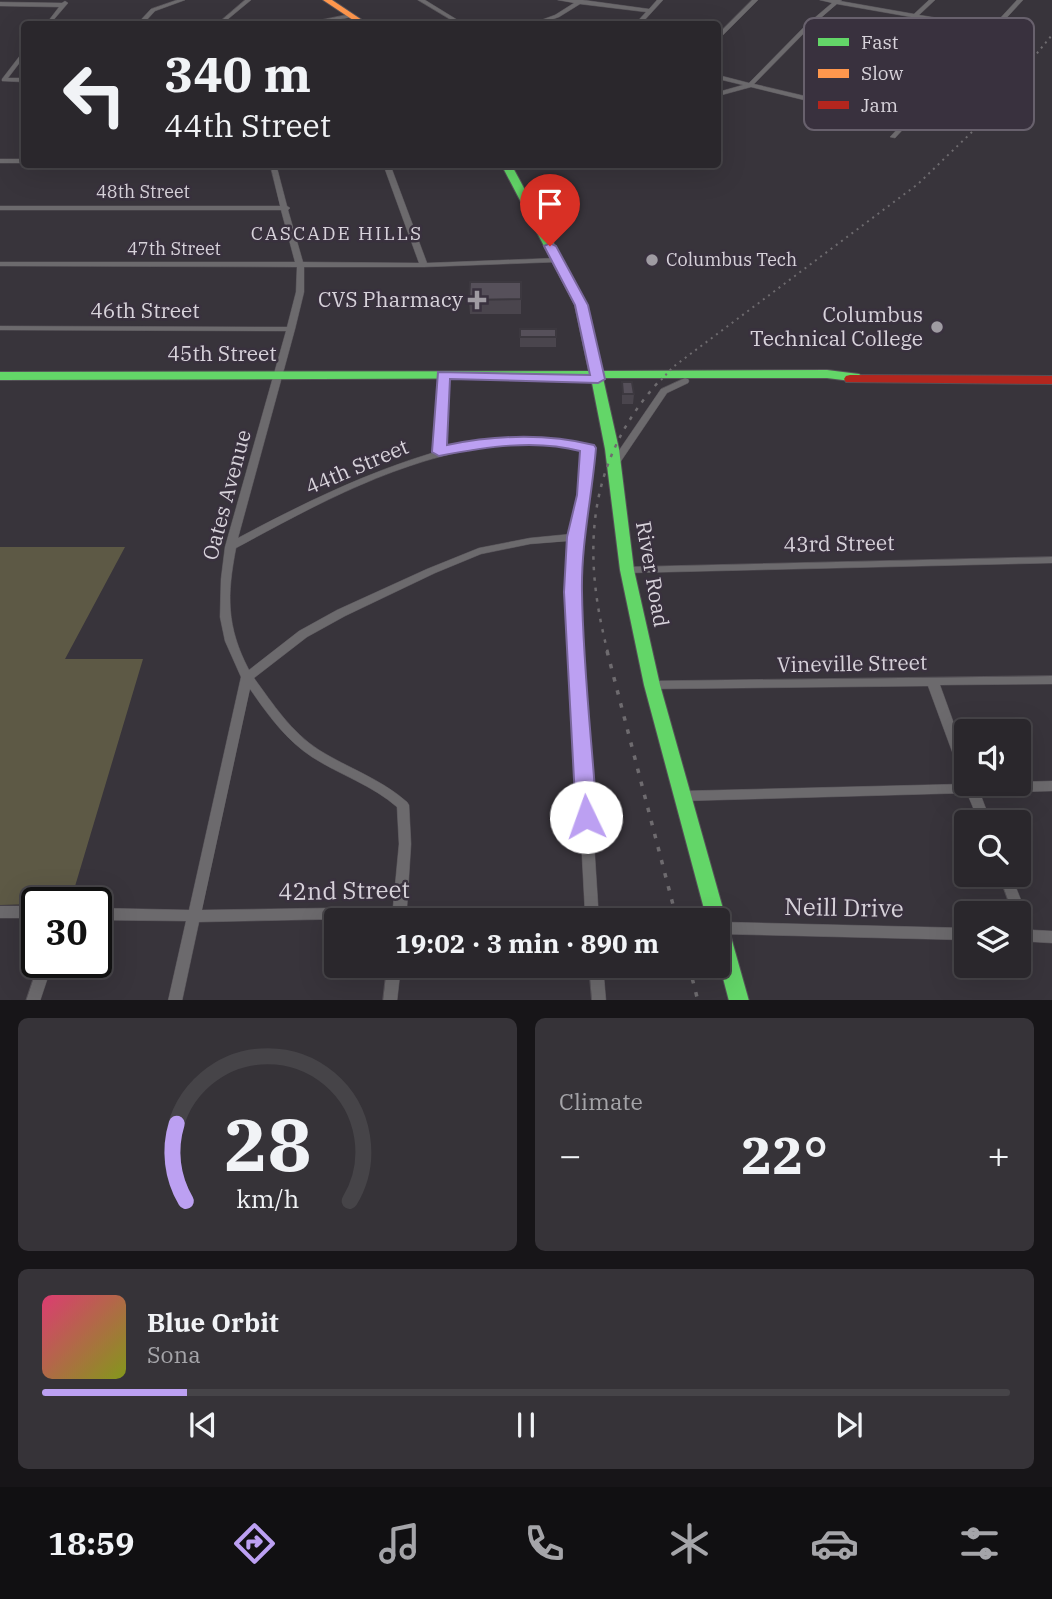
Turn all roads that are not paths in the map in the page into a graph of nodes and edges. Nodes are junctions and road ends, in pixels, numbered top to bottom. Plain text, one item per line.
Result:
1 (182, 0) edge
2 (248, 0) edge
3 (327, 0) edge
4 (421, 0) edge
5 (561, 0) edge
6 (660, 0) edge
7 (755, 0) edge
8 (823, 0) edge
9 (932, 0) edge
10 (1020, 0) edge
11 (581, 1) edge
12 (838, 1) edge
13 (65, 3) edge
14 (0, 4) edge
15 (650, 11) junction
16 (917, 15) junction
17 (351, 16) junction
18 (820, 18) edge
19 (914, 18) edge
20 (933, 18) edge
21 (1003, 18) edge
22 (50, 21) edge
23 (143, 21) edge
24 (223, 21) edge
25 (322, 21) edge
26 (359, 21) edge
27 (456, 21) edge
28 (544, 21) edge
29 (641, 21) edge
30 (804, 33) edge
31 (721, 34) edge
32 (21, 58) edge
33 (721, 78) edge
34 (21, 80) edge
35 (750, 85) junction
36 (721, 93) edge
37 (804, 98) edge
38 (899, 130) edge
39 (893, 137) dead end
40 (0, 161) edge
41 (21, 161) edge
42 (274, 168) edge
43 (388, 168) edge
44 (508, 168) edge
45 (0, 208) edge
46 (286, 208) junction
47 (557, 260) junction
48 (0, 264) edge
49 (424, 265) junction
50 (302, 266) junction
51 (0, 328) edge
52 (291, 329) junction
53 (279, 375) junction
54 (443, 375) junction
55 (0, 376) edge
56 (597, 376) junction
57 (859, 378) junction
58 (1052, 380) edge
59 (685, 381) junction
60 (439, 452) junction
61 (614, 466) junction
62 (575, 537) junction
63 (230, 547) junction
64 (1052, 560) edge
65 (627, 570) junction
66 (247, 677) junction
67 (1052, 680) edge
68 (933, 683) junction
69 (652, 685) junction
70 (954, 740) edge
71 (1031, 786) edge
72 (1052, 786) edge
73 (954, 787) edge
74 (682, 796) junction
75 (400, 908) edge
76 (591, 908) edge
77 (715, 908) edge
78 (0, 912) edge
79 (21, 912) edge
80 (112, 914) edge
81 (193, 916) junction
82 (324, 916) edge
83 (730, 928) edge
84 (954, 934) edge
85 (1031, 936) edge
86 (1052, 937) edge
87 (730, 964) edge
88 (41, 978) edge
89 (393, 978) edge
90 (597, 978) edge
91 (33, 1000) edge
92 (175, 1000) edge
93 (390, 1000) edge
94 (599, 1000) edge
95 (739, 1000) edge

1 - 23 street
2 - 24 street
3 - 17 main road
4 - 27 street
5 - 11 street
6 - 15 street
7 - 31 street
8 - 12 street
9 - 16 street
10 - 21 street
11 - 15 street
11 - 28 street
12 - 16 street
12 - 18 street
13 - 14 street
13 - 22 street
15 - 29 street
16 - 19 street
16 - 20 street
17 - 25 street
17 - 26 main road
30 - 35 street
32 - 34 street
33 - 35 street
35 - 36 street
35 - 37 street
38 - 39 street
40 - 41 street
42 - 46 street, Oates Avenue
43 - 49 street
44 - 47 main road, River Road
45 - 46 street, 48th Street
46 - 50 street, Oates Avenue
47 - 49 street, 47th Street
47 - 56 main road, River Road
48 - 50 street, 47th Street
49 - 50 street, 47th Street
50 - 52 street, Oates Avenue
51 - 52 street, 46th Street
52 - 53 street, Oates Avenue
53 - 54 main road, 45th Street
53 - 55 main road, 45th Street
53 - 63 street, Oates Avenue
54 - 56 main road, 45th Street
54 - 60 street
56 - 57 main road, 45th Street
56 - 59 main road, 45th Street
56 - 61 main road, River Road
57 - 58 main road, 45th Street
57 - 59 main road, 45th Street
59 - 61 street
60 - 62 street, 44th Street
60 - 63 street, 44th Street
61 - 65 main road, River Road
62 - 66 street
62 - 76 street
63 - 66 street, Oates Avenue
64 - 65 street, 43rd Street
65 - 69 main road, River Road
66 - 75 street, Oates Avenue
66 - 81 street
67 - 68 street, Vineville Street
68 - 69 street, Vineville Street
68 - 70 street
69 - 74 main road, River Road
71 - 72 street
73 - 74 street
74 - 77 main road, River Road
78 - 79 street
80 - 81 street, 42nd Street
81 - 82 street, 42nd Street
81 - 92 street
83 - 84 street, Neill Drive
85 - 86 street
87 - 95 main road, River Road
88 - 91 street
89 - 93 street
90 - 94 street

